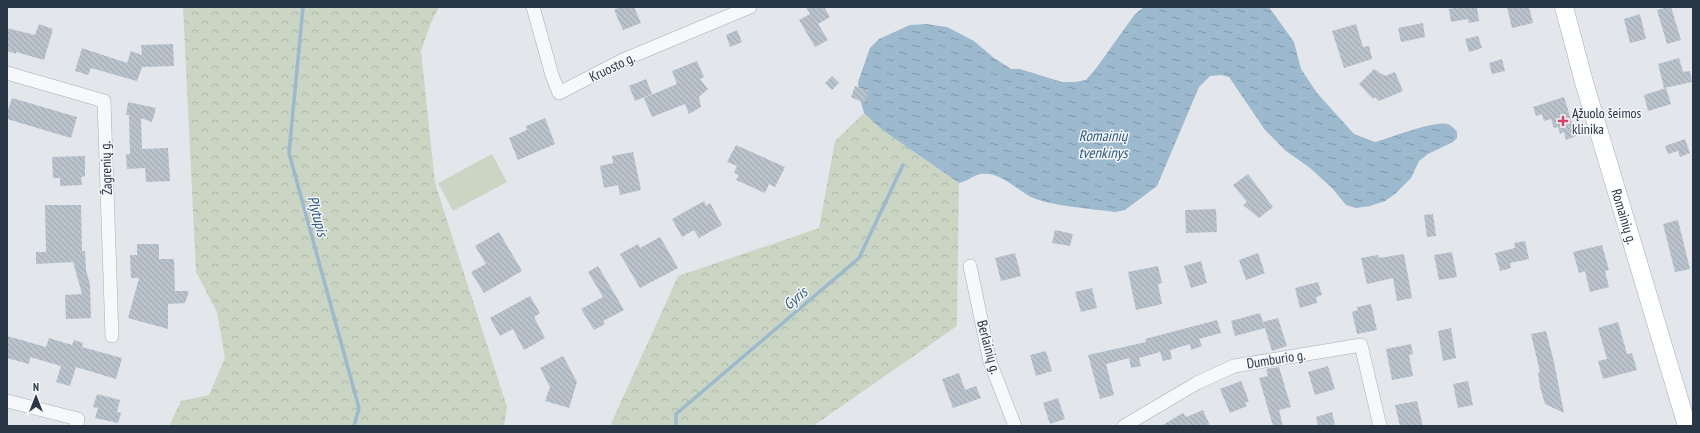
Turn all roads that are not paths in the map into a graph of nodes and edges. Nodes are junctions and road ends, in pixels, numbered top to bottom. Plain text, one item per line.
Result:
1 (533, 7) edge
2 (750, 7) edge
3 (1564, 7) edge
4 (7, 73) edge
5 (970, 266) dead end
6 (112, 336) dead end
7 (7, 401) edge
8 (76, 426) edge
9 (1014, 426) edge
10 (1124, 426) edge
11 (1380, 426) edge
12 (1687, 426) edge

1 - 2 street, Kruosto g.
3 - 12 main road, Romainių g.
4 - 6 street, Žagrenių g.
5 - 9 street, Berlainių g.
7 - 8 street
10 - 11 street, Dumburio g.

